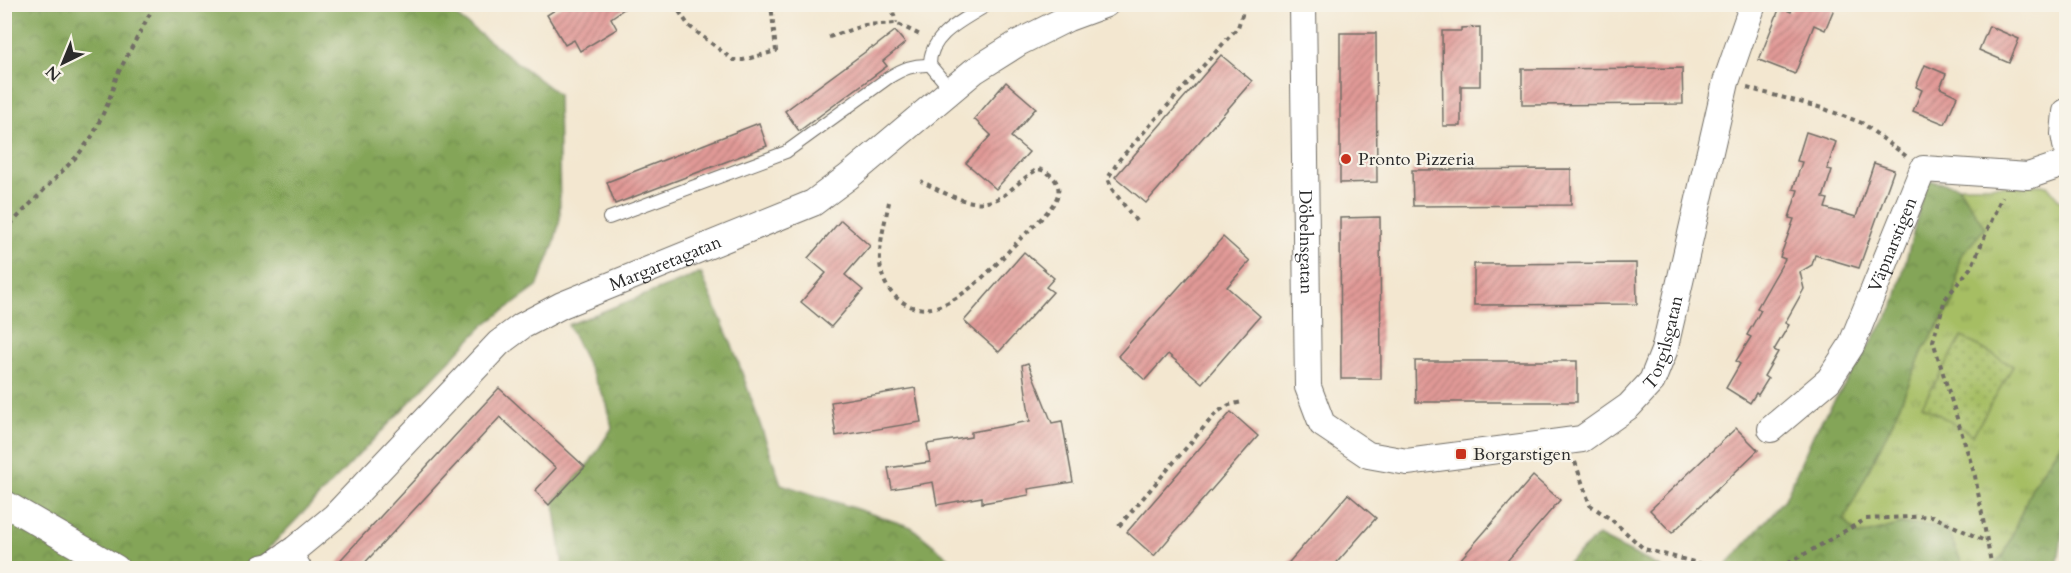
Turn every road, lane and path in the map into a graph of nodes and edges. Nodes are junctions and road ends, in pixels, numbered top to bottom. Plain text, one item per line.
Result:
1 (155, 4) edge
2 (674, 4) edge
3 (771, 4) edge
4 (893, 4) edge
5 (989, 4) edge
6 (1106, 4) edge
7 (1243, 4) edge
8 (1303, 4) edge
9 (1754, 4) edge
10 (896, 23) junction
11 (829, 37) dead end
12 (936, 44) junction
13 (930, 65) junction
14 (1726, 82) junction
15 (951, 90) junction
16 (2067, 112) edge
17 (2067, 145) edge
18 (2067, 163) edge
19 (1923, 169) junction
20 (2007, 175) junction
21 (921, 181) dead end
22 (889, 202) dead end
23 (609, 218) dead end
24 (1136, 221) dead end
25 (4, 231) edge
26 (1242, 402) dead end
27 (1771, 429) dead end
28 (1568, 441) junction
29 (1368, 455) joint
30 (4, 503) edge
31 (1119, 526) dead end
32 (1987, 542) junction
33 (301, 559) edge
34 (116, 568) edge
35 (262, 568) edge
36 (1717, 568) edge
37 (1780, 568) edge
38 (1992, 568) edge

1 - 25 path
2 - 3 path
4 - 10 path
5 - 12 lane
6 - 15 street, Margaretagatan
7 - 24 path
8 - 29 street, Döbelnsgatan
9 - 14 street, Torgilsgatan
10 - 11 path
10 - 12 path
12 - 13 lane
13 - 15 lane
13 - 23 lane
14 - 19 path
14 - 28 street, Torgilsgatan
15 - 33 street, Margaretagatan
16 - 17 street
18 - 20 street
19 - 20 street
19 - 27 street, Väpnarstigen
20 - 32 path
21 - 22 path
26 - 31 path
28 - 29 street, Torgilsgatan
28 - 36 path
30 - 34 street
32 - 37 path
32 - 38 path
33 - 35 street, Margaretagatan

